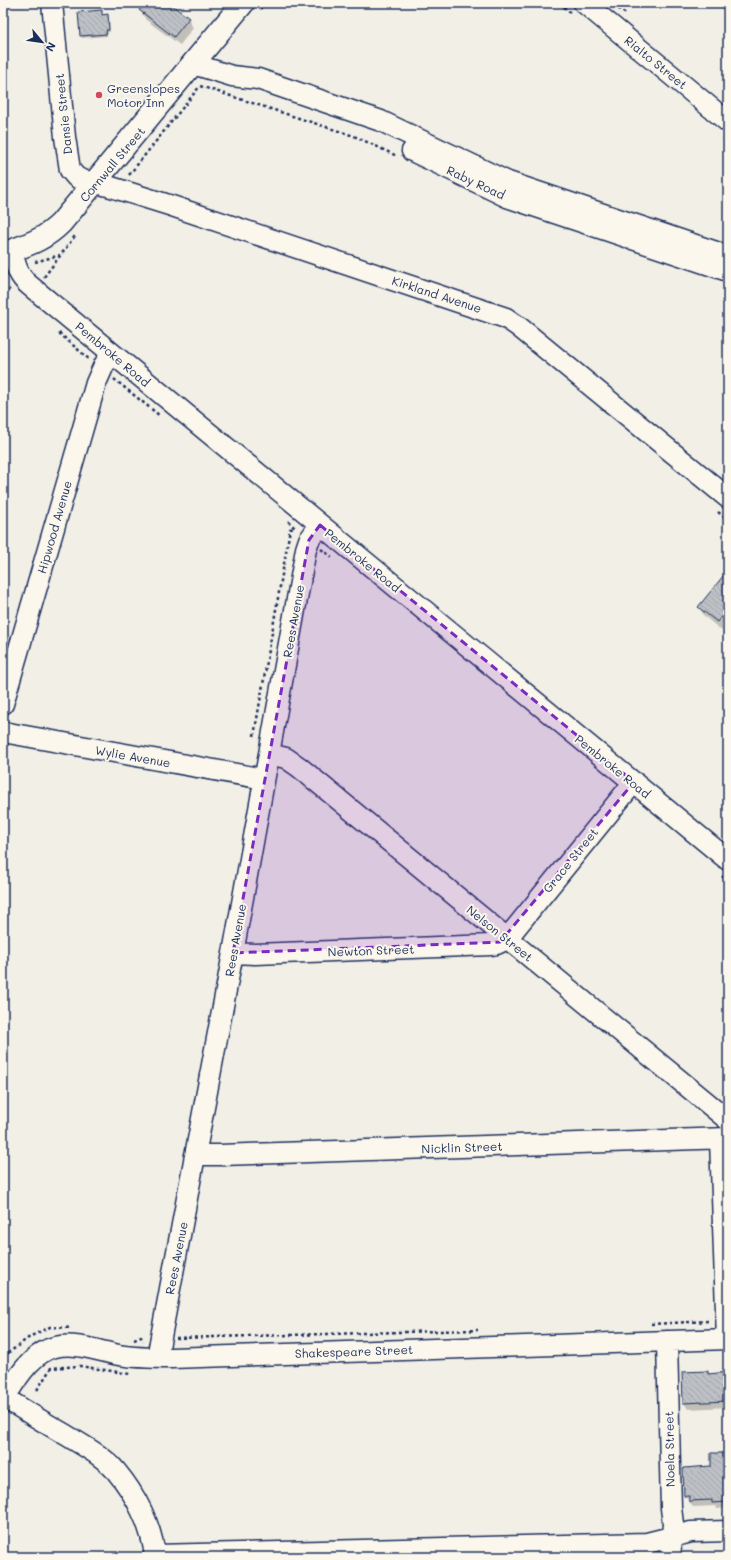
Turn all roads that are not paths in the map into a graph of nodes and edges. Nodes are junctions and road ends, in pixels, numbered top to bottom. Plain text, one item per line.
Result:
1 (52, 3) edge
2 (243, 3) edge
3 (584, 3) edge
4 (193, 64) junction
5 (232, 76) junction
6 (728, 122) edge
7 (96, 183) junction
8 (7, 252) edge
9 (728, 256) edge
10 (728, 271) edge
11 (112, 353) junction
12 (722, 504) edge
13 (320, 525) junction
14 (3, 704) edge
15 (3, 732) edge
16 (269, 754) junction
17 (264, 779) junction
18 (634, 782) junction
19 (728, 860) edge
20 (506, 938) junction
21 (233, 953) junction
22 (728, 1120) edge
23 (724, 1139) edge
24 (196, 1155) junction
25 (728, 1339) edge
26 (667, 1340) junction
27 (157, 1358) junction
28 (4, 1398) edge
29 (728, 1531) edge
30 (671, 1537) junction
31 (155, 1556) edge
32 (670, 1557) edge

1 - 7 street, Dansie Street
2 - 4 main road, Cornwall Street
3 - 6 street, Rialto Street
4 - 5 street, Raby Road
4 - 7 main road, Cornwall Street
5 - 9 street, Raby Road
5 - 10 street, Raby Road
7 - 8 main road, Cornwall Street
7 - 12 street, Kirkland Avenue
8 - 11 street, Pembroke Road
11 - 13 street, Pembroke Road
11 - 14 street, Hipwood Avenue
13 - 16 street, Rees Avenue
13 - 18 street, Pembroke Road
15 - 17 street, Wylie Avenue
16 - 17 street, Rees Avenue
16 - 20 street, Nelson Street
17 - 21 street, Rees Avenue
18 - 19 street, Pembroke Road
18 - 20 street, Grace Street
20 - 21 street, Newton Street
20 - 22 street, Nelson Street
21 - 24 street, Rees Avenue
23 - 24 street, Nicklin Street
23 - 25 street
24 - 27 street, Rees Avenue
25 - 26 street, Shakespeare Street
26 - 27 street, Shakespeare Street
26 - 30 street, Noela Street
27 - 28 street, Shakespeare Street
28 - 31 street
29 - 30 street
30 - 31 street
30 - 32 street, Noela Street

